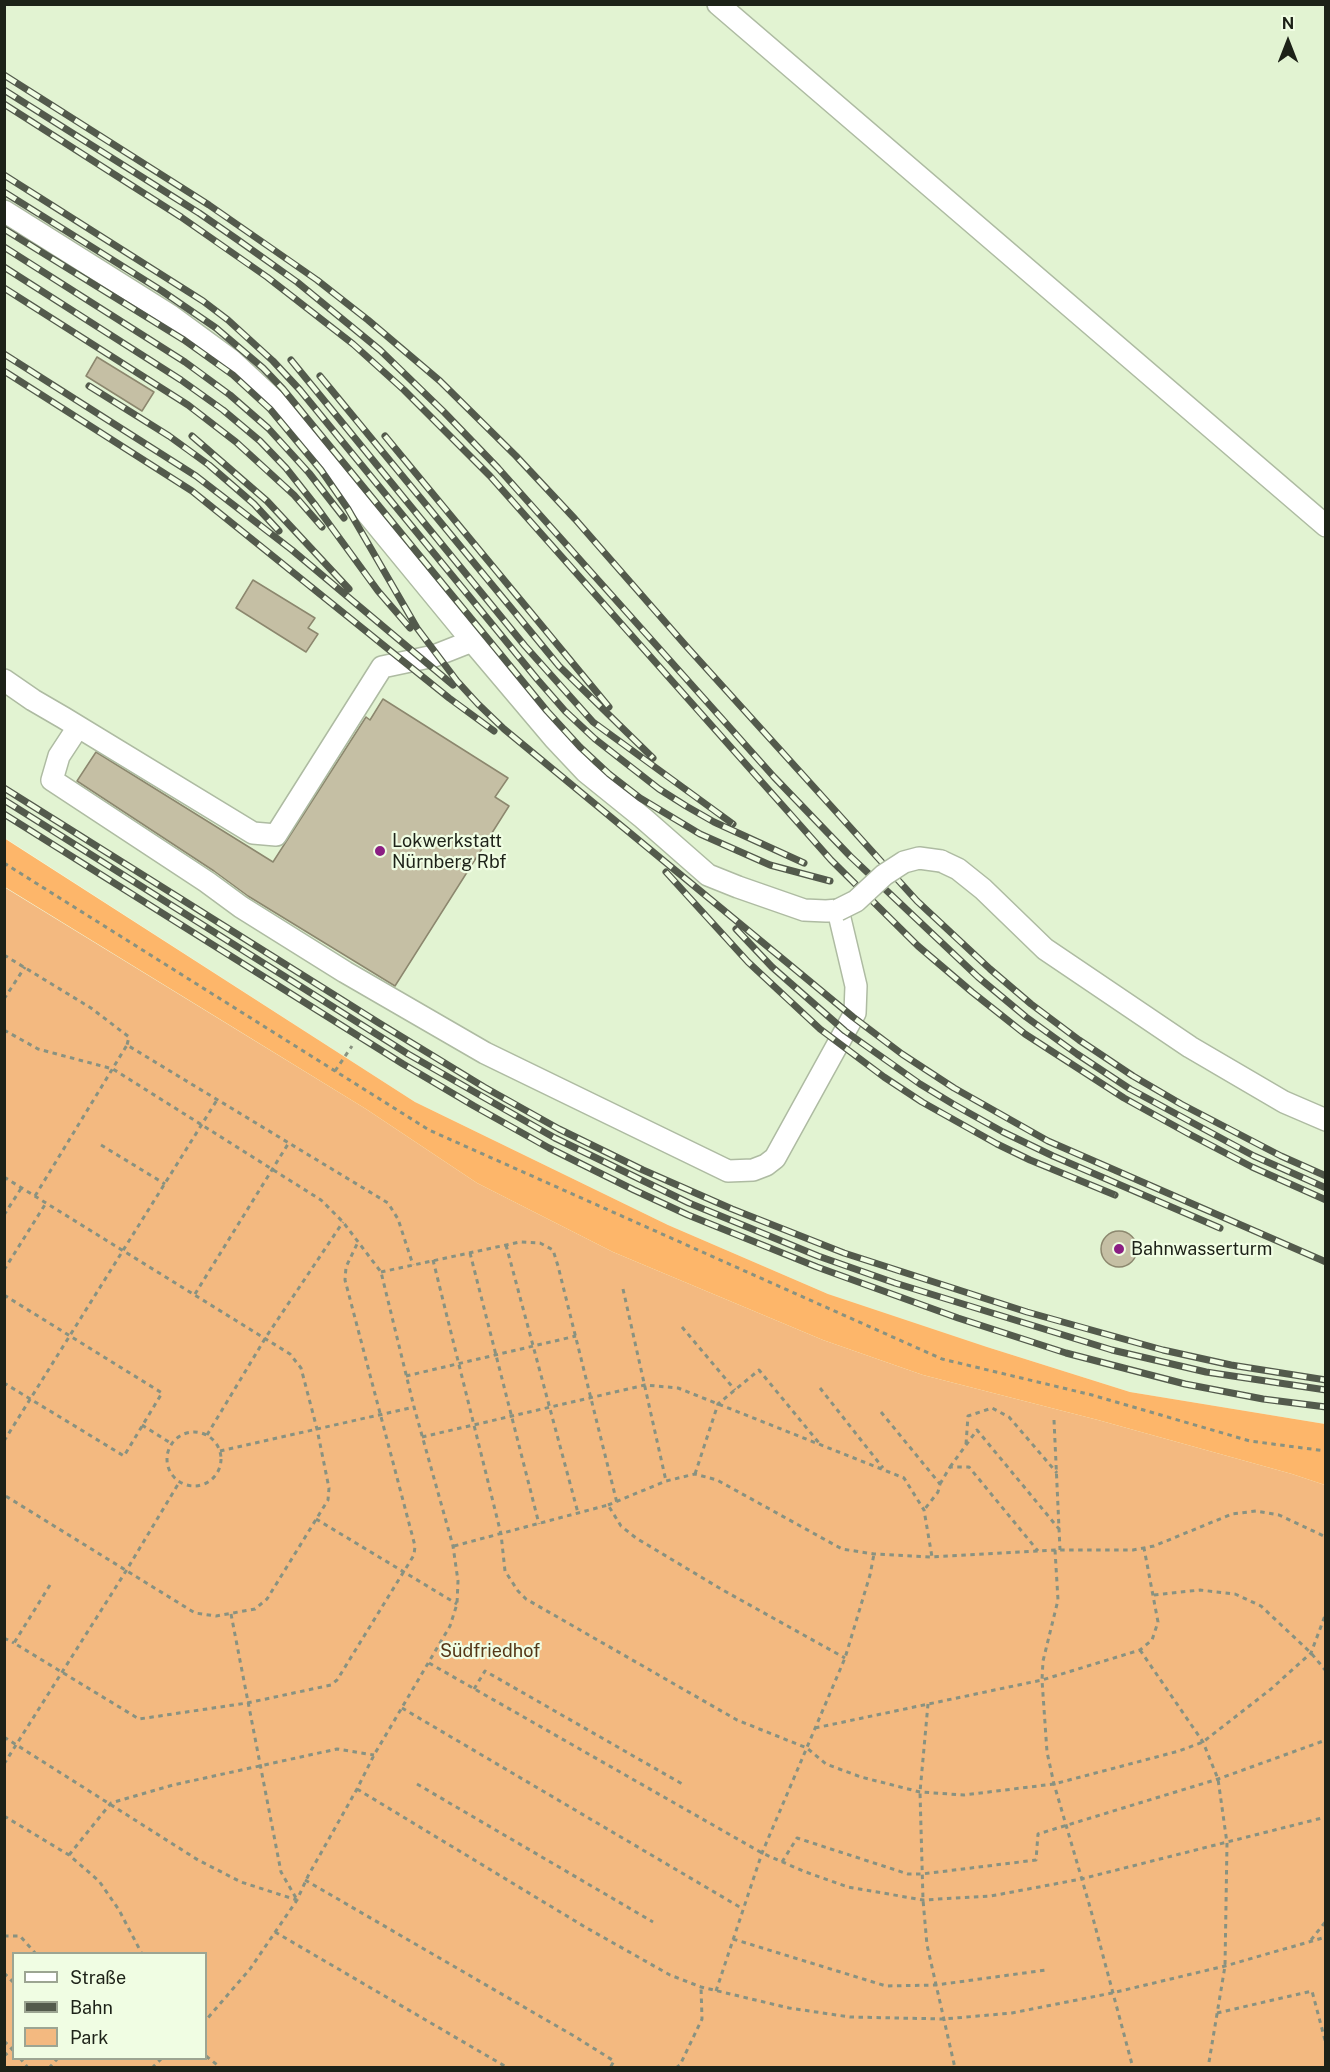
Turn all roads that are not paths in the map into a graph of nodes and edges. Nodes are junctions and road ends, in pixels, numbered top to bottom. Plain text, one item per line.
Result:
1 (718, 4) edge
2 (4, 211) edge
3 (1326, 526) edge
4 (472, 641) junction
5 (4, 680) edge
6 (78, 727) junction
7 (837, 910) junction
8 (1326, 1120) edge

1 - 3 lane
2 - 4 lane
4 - 6 lane
4 - 7 lane
5 - 6 lane
6 - 7 lane
7 - 8 lane, bridge

